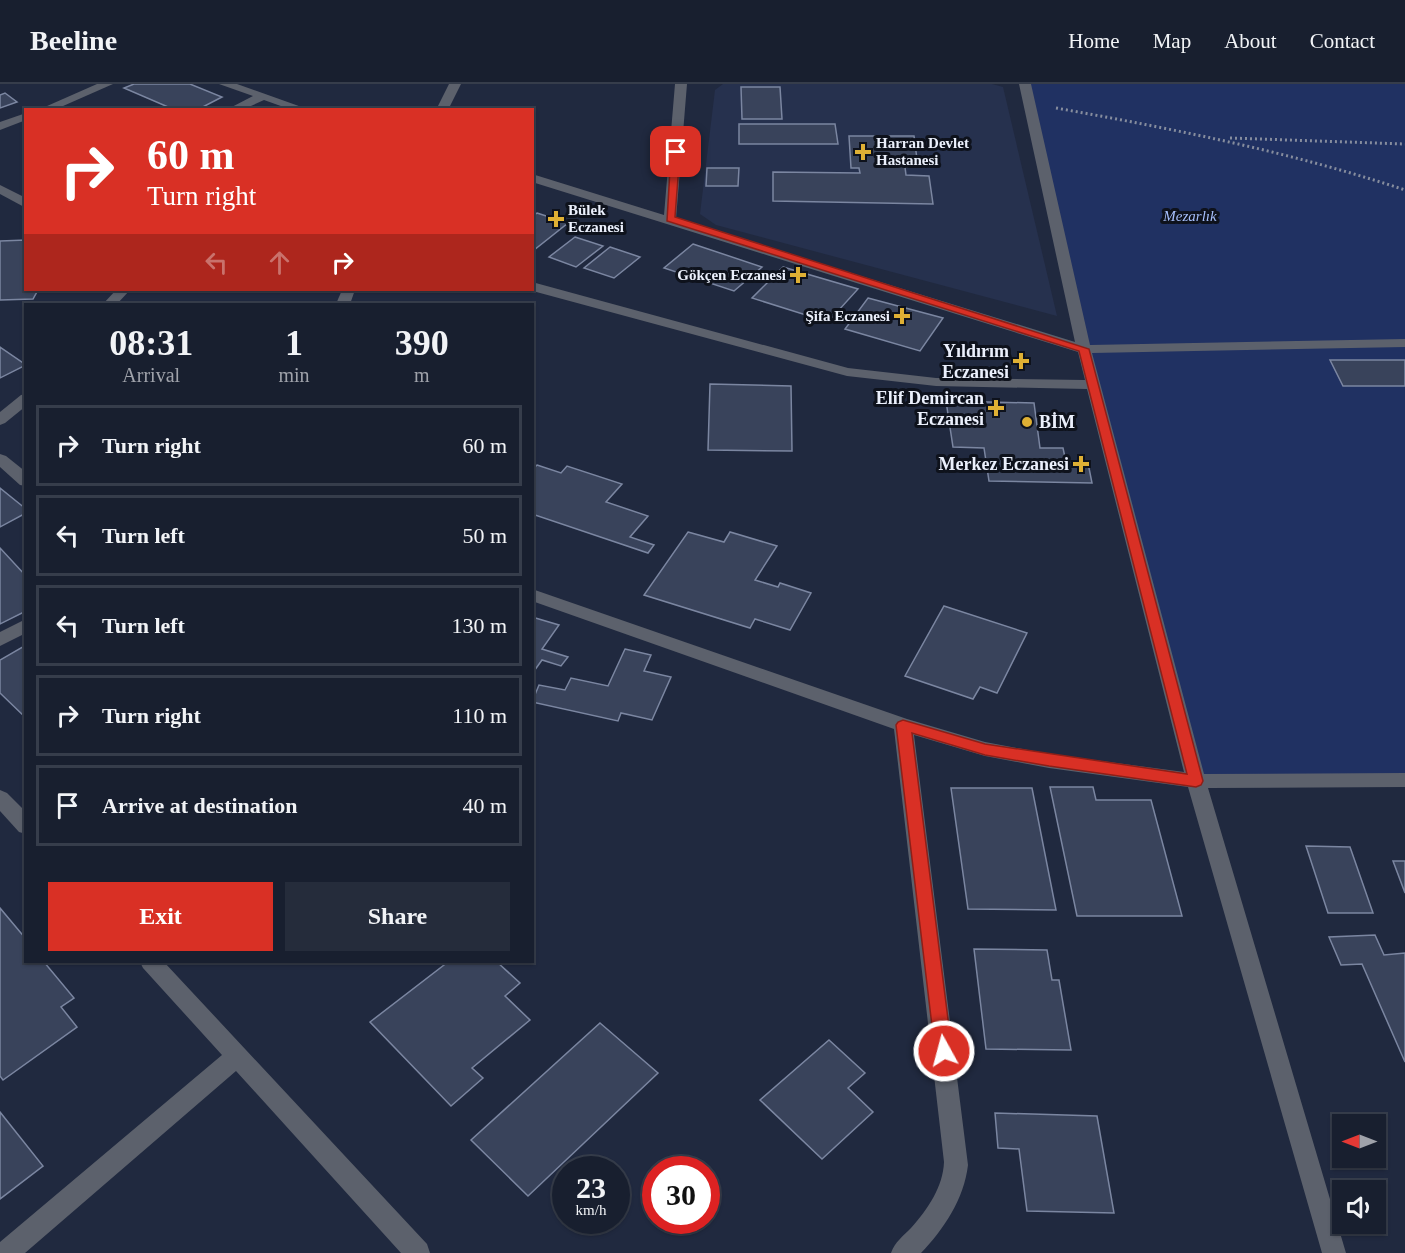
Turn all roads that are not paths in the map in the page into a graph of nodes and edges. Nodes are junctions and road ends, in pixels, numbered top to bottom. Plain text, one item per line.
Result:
1 (108, 84) edge
2 (225, 84) edge
3 (455, 84) edge
4 (681, 84) edge
5 (1025, 84) edge
6 (263, 96) junction
7 (48, 108) edge
8 (236, 108) edge
9 (299, 108) edge
10 (443, 108) edge
11 (24, 117) edge
12 (0, 126) edge
13 (534, 179) edge
14 (0, 189) edge
15 (19, 195) edge
16 (0, 203) edge
17 (670, 219) junction
18 (534, 287) edge
19 (122, 291) edge
20 (111, 303) edge
21 (1405, 343) edge
22 (1084, 349) junction
23 (1093, 385) junction
24 (24, 400) edge
25 (0, 420) edge
26 (0, 459) edge
27 (24, 479) edge
28 (534, 595) edge
29 (24, 626) edge
30 (0, 640) edge
31 (903, 725) junction
32 (1405, 780) edge
33 (1196, 781) junction
34 (0, 798) edge
35 (24, 824) edge
36 (152, 963) edge
37 (237, 1056) junction
38 (6, 1253) edge
39 (418, 1253) edge
40 (903, 1253) edge
41 (1334, 1253) edge

1 - 7 street
2 - 6 street
3 - 10 street
4 - 17 street
5 - 22 street
6 - 8 street
6 - 9 street
11 - 12 street
13 - 17 street
14 - 15 street
15 - 16 street
17 - 22 street
18 - 23 street
19 - 20 street
21 - 22 street
22 - 23 street
23 - 33 street
24 - 25 street
26 - 27 street
28 - 31 street
29 - 30 street
31 - 33 street
31 - 40 street
32 - 33 street
33 - 41 street
34 - 35 street
36 - 37 street
37 - 38 street
37 - 39 street

